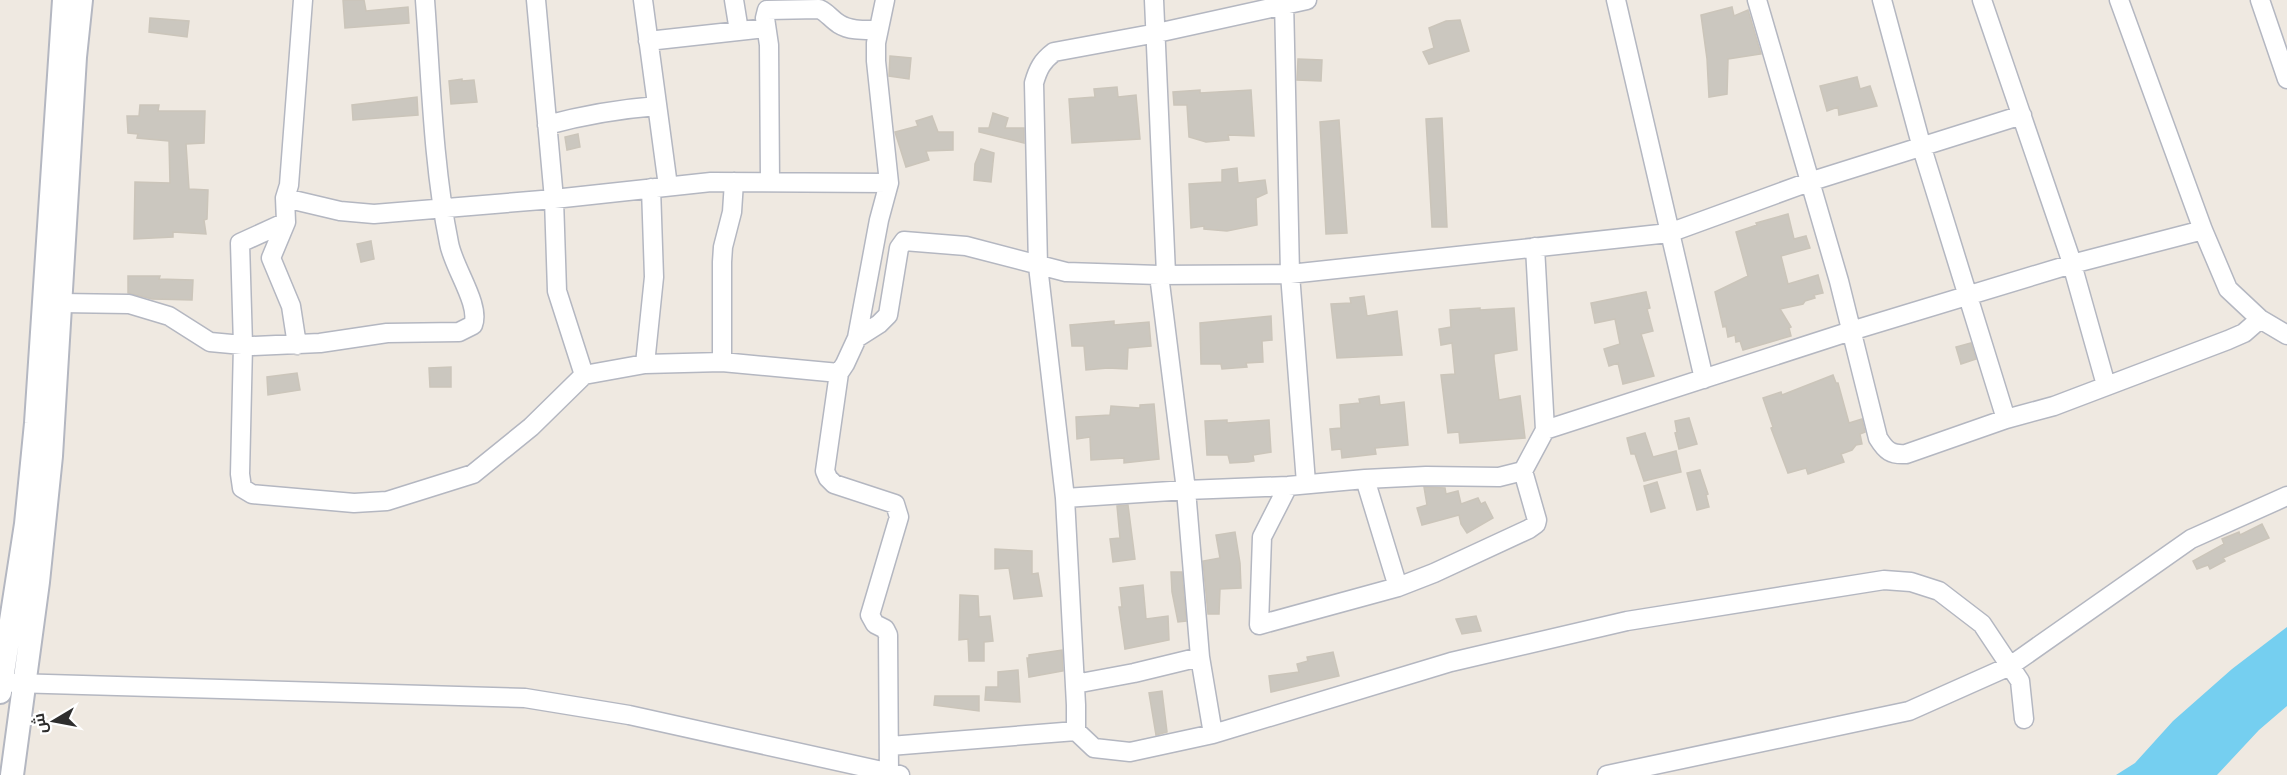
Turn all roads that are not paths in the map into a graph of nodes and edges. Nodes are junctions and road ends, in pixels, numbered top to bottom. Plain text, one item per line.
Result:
1 (64, 0) edge
2 (81, 0) edge
3 (303, 0) edge
4 (425, 0) edge
5 (536, 0) edge
6 (643, 0) edge
7 (734, 0) edge
8 (885, 0) edge
9 (1155, 0) edge
10 (1307, 0) edge
11 (1616, 0) edge
12 (1757, 0) edge
13 (1882, 0) edge
14 (1982, 0) edge
15 (2119, 0) edge
16 (2260, 0) edge
17 (1284, 3) edge
18 (766, 28) junction
19 (878, 30) junction
20 (739, 31) junction
21 (1157, 33) junction
22 (648, 41) junction
23 (2287, 79) edge
24 (657, 106) junction
25 (2022, 115) junction
26 (547, 125) junction
27 (1922, 148) junction
28 (734, 182) junction
29 (770, 182) junction
30 (1809, 182) junction
31 (889, 183) junction
32 (659, 187) junction
33 (285, 198) junction
34 (554, 199) junction
35 (442, 208) junction
36 (286, 222) junction
37 (2203, 230) junction
38 (1669, 233) junction
39 (1535, 247) junction
40 (2072, 264) junction
41 (1038, 266) junction
42 (1163, 274) junction
43 (1290, 274) junction
44 (1966, 296) junction
45 (61, 303) junction
46 (2260, 319) junction
47 (1851, 332) junction
48 (2287, 335) edge
49 (857, 338) junction
50 (243, 345) junction
51 (297, 345) junction
52 (722, 362) junction
53 (645, 364) junction
54 (838, 373) junction
55 (584, 375) junction
56 (1704, 379) junction
57 (2106, 385) junction
58 (2006, 419) junction
59 (1545, 430) junction
60 (1523, 471) junction
61 (1365, 479) junction
62 (1306, 483) junction
63 (1288, 486) junction
64 (1186, 490) junction
65 (2287, 496) edge
66 (1065, 498) junction
67 (1398, 586) junction
68 (1200, 657) junction
69 (2010, 666) junction
70 (1075, 684) junction
71 (6, 685) edge
72 (2024, 720) dead end
73 (1076, 731) junction
74 (1213, 734) junction
75 (890, 746) junction
76 (893, 774) edge
77 (12, 775) edge
78 (1607, 775) edge

1 - 71 street
2 - 45 street
3 - 33 street
4 - 35 street
5 - 26 street
6 - 22 street
7 - 20 street
8 - 19 street
9 - 21 street
10 - 17 street
11 - 38 street
12 - 30 street
13 - 27 street
14 - 25 street
15 - 37 street
16 - 23 street
17 - 21 street
17 - 43 street
18 - 19 street
18 - 20 street
18 - 29 street
19 - 31 street
20 - 22 street
21 - 41 street
21 - 42 street
22 - 24 street
24 - 26 street
24 - 32 street
25 - 27 street
25 - 40 street
26 - 34 street
27 - 30 street
27 - 44 street
28 - 29 street
28 - 32 street
28 - 52 street
29 - 31 street
30 - 38 street
30 - 47 street
31 - 49 street
32 - 34 street
32 - 53 street
33 - 35 street
33 - 36 street
34 - 35 street
34 - 55 street
35 - 51 street
36 - 50 street
36 - 51 street
37 - 40 street
37 - 46 street
38 - 39 street
38 - 56 street
39 - 43 street
39 - 59 street
40 - 44 street
40 - 57 street
41 - 42 street
41 - 49 street
41 - 66 street
42 - 43 street
42 - 64 street
43 - 62 street
44 - 47 street
44 - 58 street
45 - 50 street
45 - 71 street
46 - 48 street
46 - 57 street
47 - 56 street
47 - 58 street
49 - 54 street
50 - 51 street
50 - 55 street
52 - 53 street
52 - 54 street
53 - 55 street
54 - 75 street
56 - 59 street
57 - 58 street
59 - 60 street
60 - 61 street
60 - 67 street
61 - 62 street
61 - 67 street
62 - 63 street
63 - 64 street
63 - 67 street
64 - 66 street
64 - 68 street
65 - 69 street
66 - 70 street
68 - 70 street
68 - 74 street
69 - 72 street
69 - 74 street
69 - 78 street
70 - 73 street
71 - 76 street
71 - 77 street
73 - 74 street
73 - 75 street
75 - 76 street

